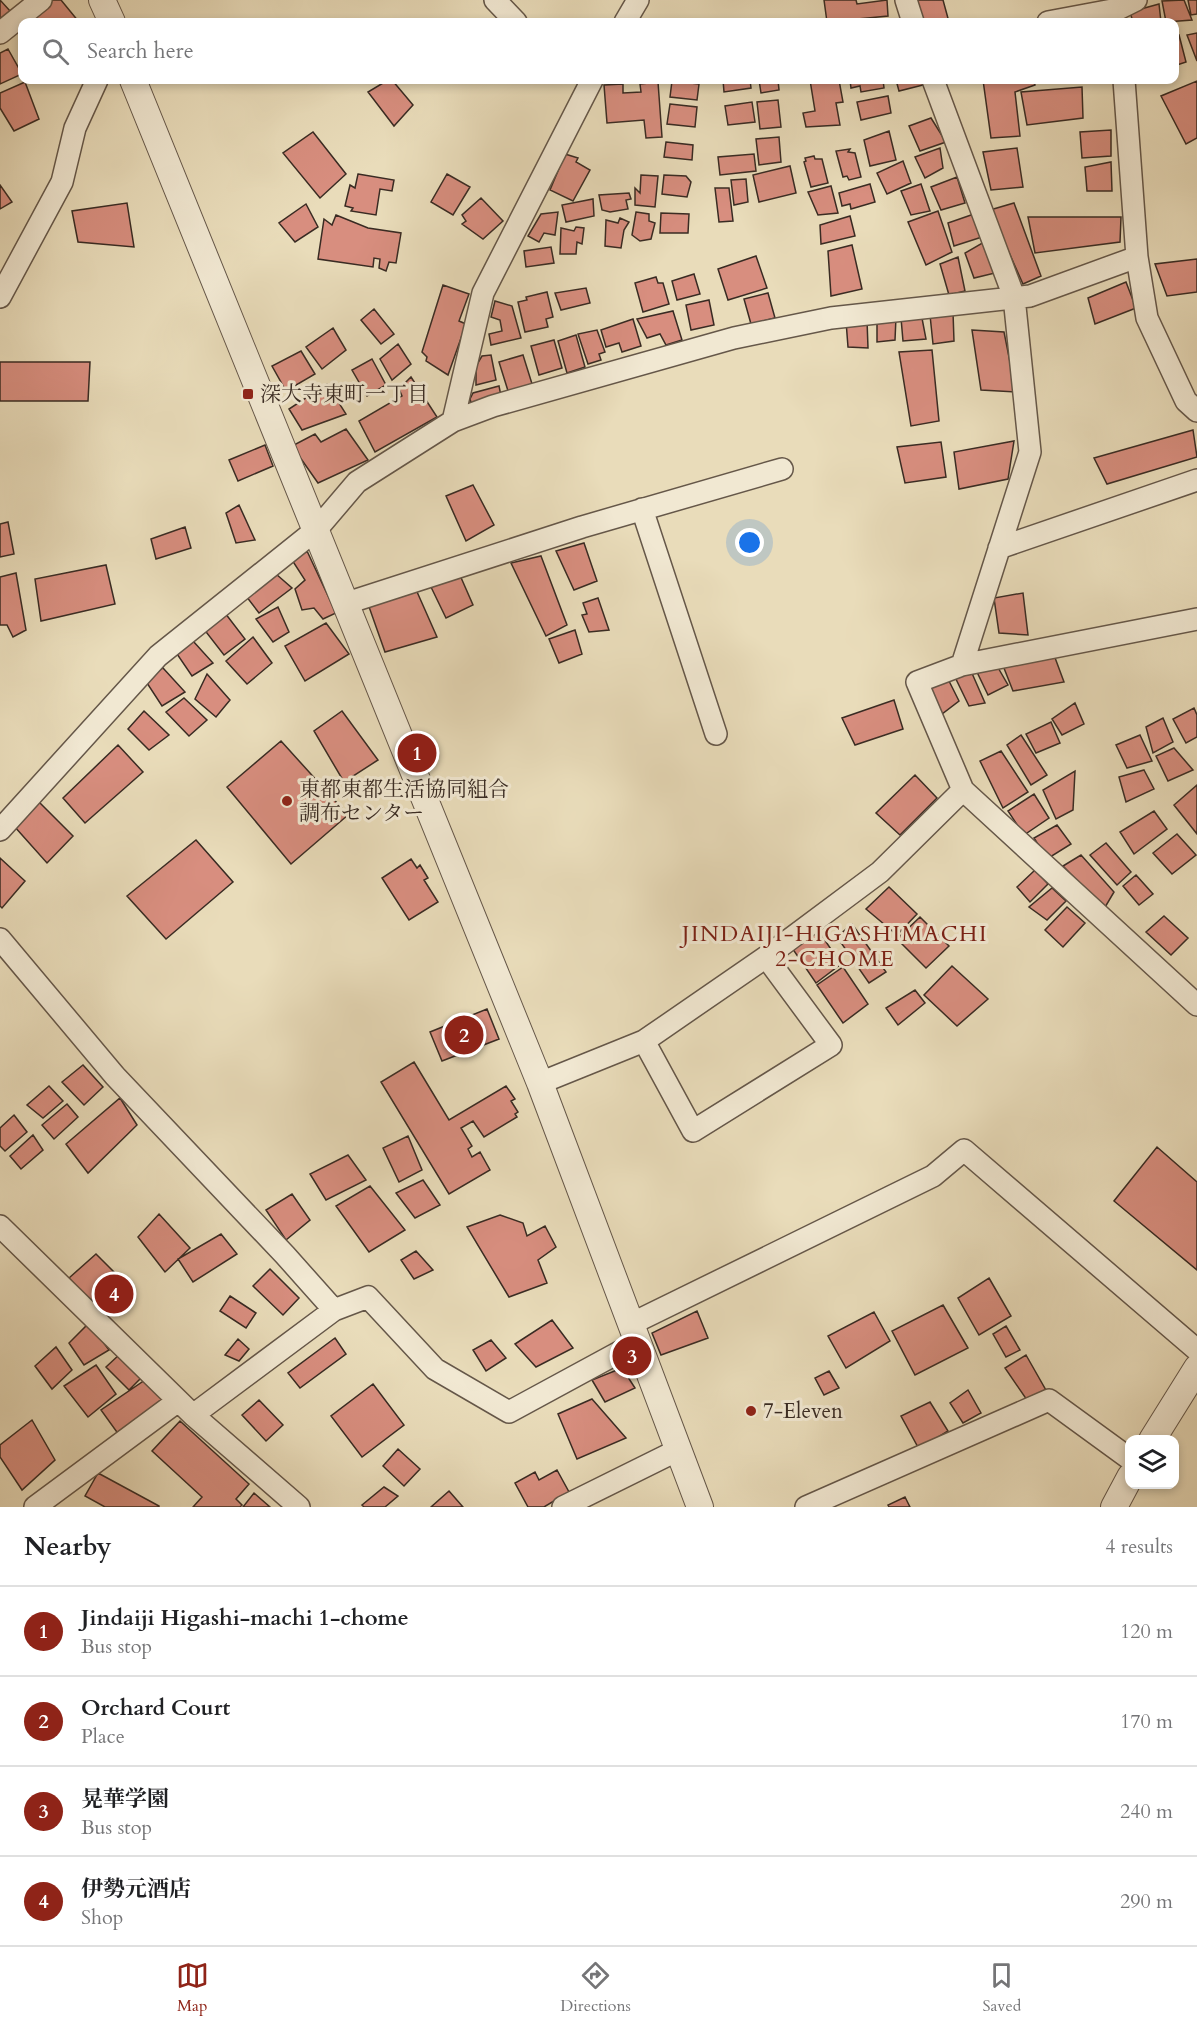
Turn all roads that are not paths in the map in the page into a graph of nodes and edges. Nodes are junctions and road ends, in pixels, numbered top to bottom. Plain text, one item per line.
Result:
1 (41, 0) edge
2 (102, 0) edge
3 (495, 0) edge
4 (638, 0) edge
5 (906, 0) edge
6 (1124, 10) edge
7 (19, 18) edge
8 (110, 18) edge
9 (512, 18) edge
10 (627, 18) edge
11 (912, 18) edge
12 (1073, 18) edge
13 (18, 19) edge
14 (0, 33) edge
15 (96, 84) edge
16 (135, 84) edge
17 (583, 84) edge
18 (934, 84) edge
19 (1124, 84) edge
20 (1137, 257) junction
21 (0, 297) edge
22 (1014, 297) junction
23 (1197, 411) edge
24 (453, 422) junction
25 (782, 469) dead end
26 (1197, 480) edge
27 (642, 509) junction
28 (317, 529) junction
29 (999, 548) junction
30 (347, 603) junction
31 (1197, 619) edge
32 (962, 665) junction
33 (716, 734) dead end
34 (963, 790) junction
35 (0, 830) edge
36 (0, 939) edge
37 (766, 957) junction
38 (1197, 1005) edge
39 (644, 1041) junction
40 (540, 1083) junction
41 (0, 1226) edge
42 (334, 1310) junction
43 (635, 1333) junction
44 (1197, 1350) edge
45 (1197, 1368) edge
46 (178, 1401) junction
47 (193, 1415) junction
48 (1155, 1435) edge
49 (678, 1450) junction
50 (1125, 1455) edge
51 (1125, 1486) edge
52 (35, 1507) edge
53 (299, 1507) edge
54 (562, 1507) edge
55 (700, 1507) edge
56 (806, 1507) edge
57 (1114, 1507) edge

1 - 7 street
2 - 8 street
3 - 9 street
4 - 10 street
5 - 11 street
6 - 12 street
13 - 14 street
15 - 21 street
16 - 28 street
17 - 24 street
18 - 22 street
19 - 20 street
20 - 22 street
20 - 23 street
22 - 24 street
22 - 29 street
24 - 28 street
25 - 27 street
26 - 29 street
27 - 30 street
27 - 33 street
28 - 30 street
28 - 35 street
29 - 32 street
30 - 40 street
31 - 32 street
32 - 34 street
34 - 37 street
34 - 38 street
36 - 42 street
37 - 39 street
37 - 39 street
39 - 40 street
40 - 43 street
41 - 46 street
42 - 43 street
42 - 47 street
43 - 44 street
43 - 49 street
45 - 48 street
46 - 47 street
46 - 52 street
47 - 53 street
49 - 54 street
49 - 55 street
50 - 56 street
51 - 57 street

